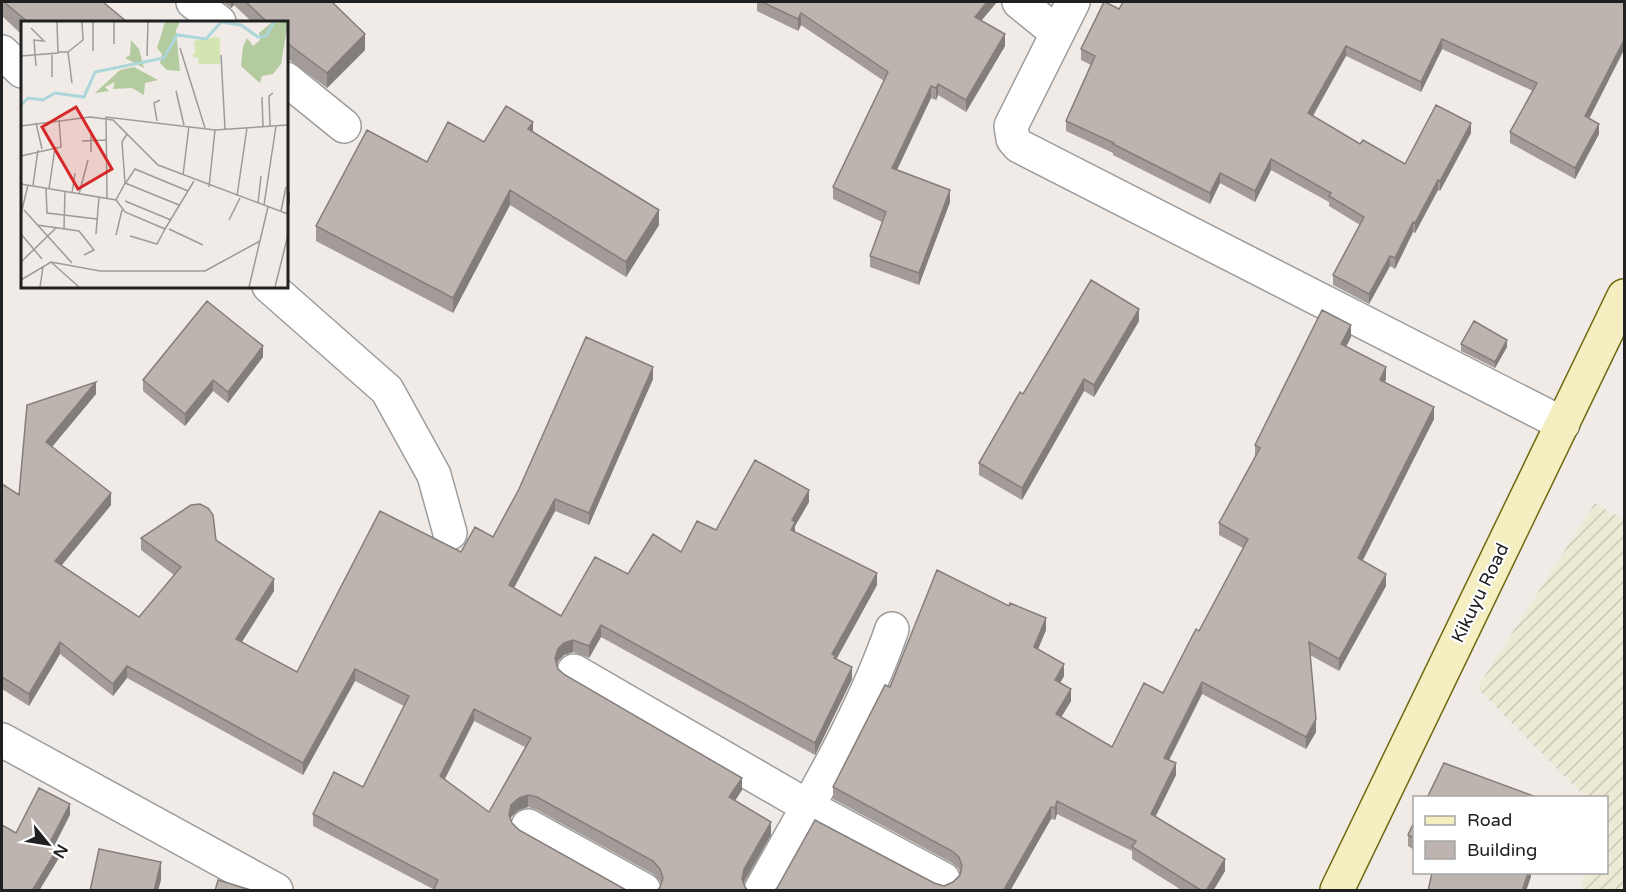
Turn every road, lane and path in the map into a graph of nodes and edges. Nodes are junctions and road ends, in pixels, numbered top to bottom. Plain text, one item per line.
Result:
1 (194, 2) edge
2 (1019, 2) edge
3 (1073, 2) edge
4 (218, 21) edge
5 (1056, 32) junction
6 (2, 52) edge
7 (21, 70) edge
8 (288, 81) edge
9 (344, 126) dead end
10 (271, 288) edge
11 (1624, 296) edge
12 (1563, 424) junction
13 (450, 533) dead end
14 (892, 629) dead end
15 (574, 671) dead end
16 (2, 740) edge
17 (807, 806) junction
18 (528, 826) dead end
19 (943, 879) dead end
20 (276, 891) edge
21 (644, 891) edge
22 (761, 891) edge
23 (1337, 891) edge

1 - 4 street
2 - 5 street
3 - 5 street
5 - 12 street
6 - 7 street
8 - 9 street
10 - 13 street
11 - 12 main road, Kikuyu Road
12 - 23 main road, Kikuyu Road
14 - 17 street
15 - 17 street
16 - 20 street
17 - 19 street
17 - 22 street
18 - 21 street

